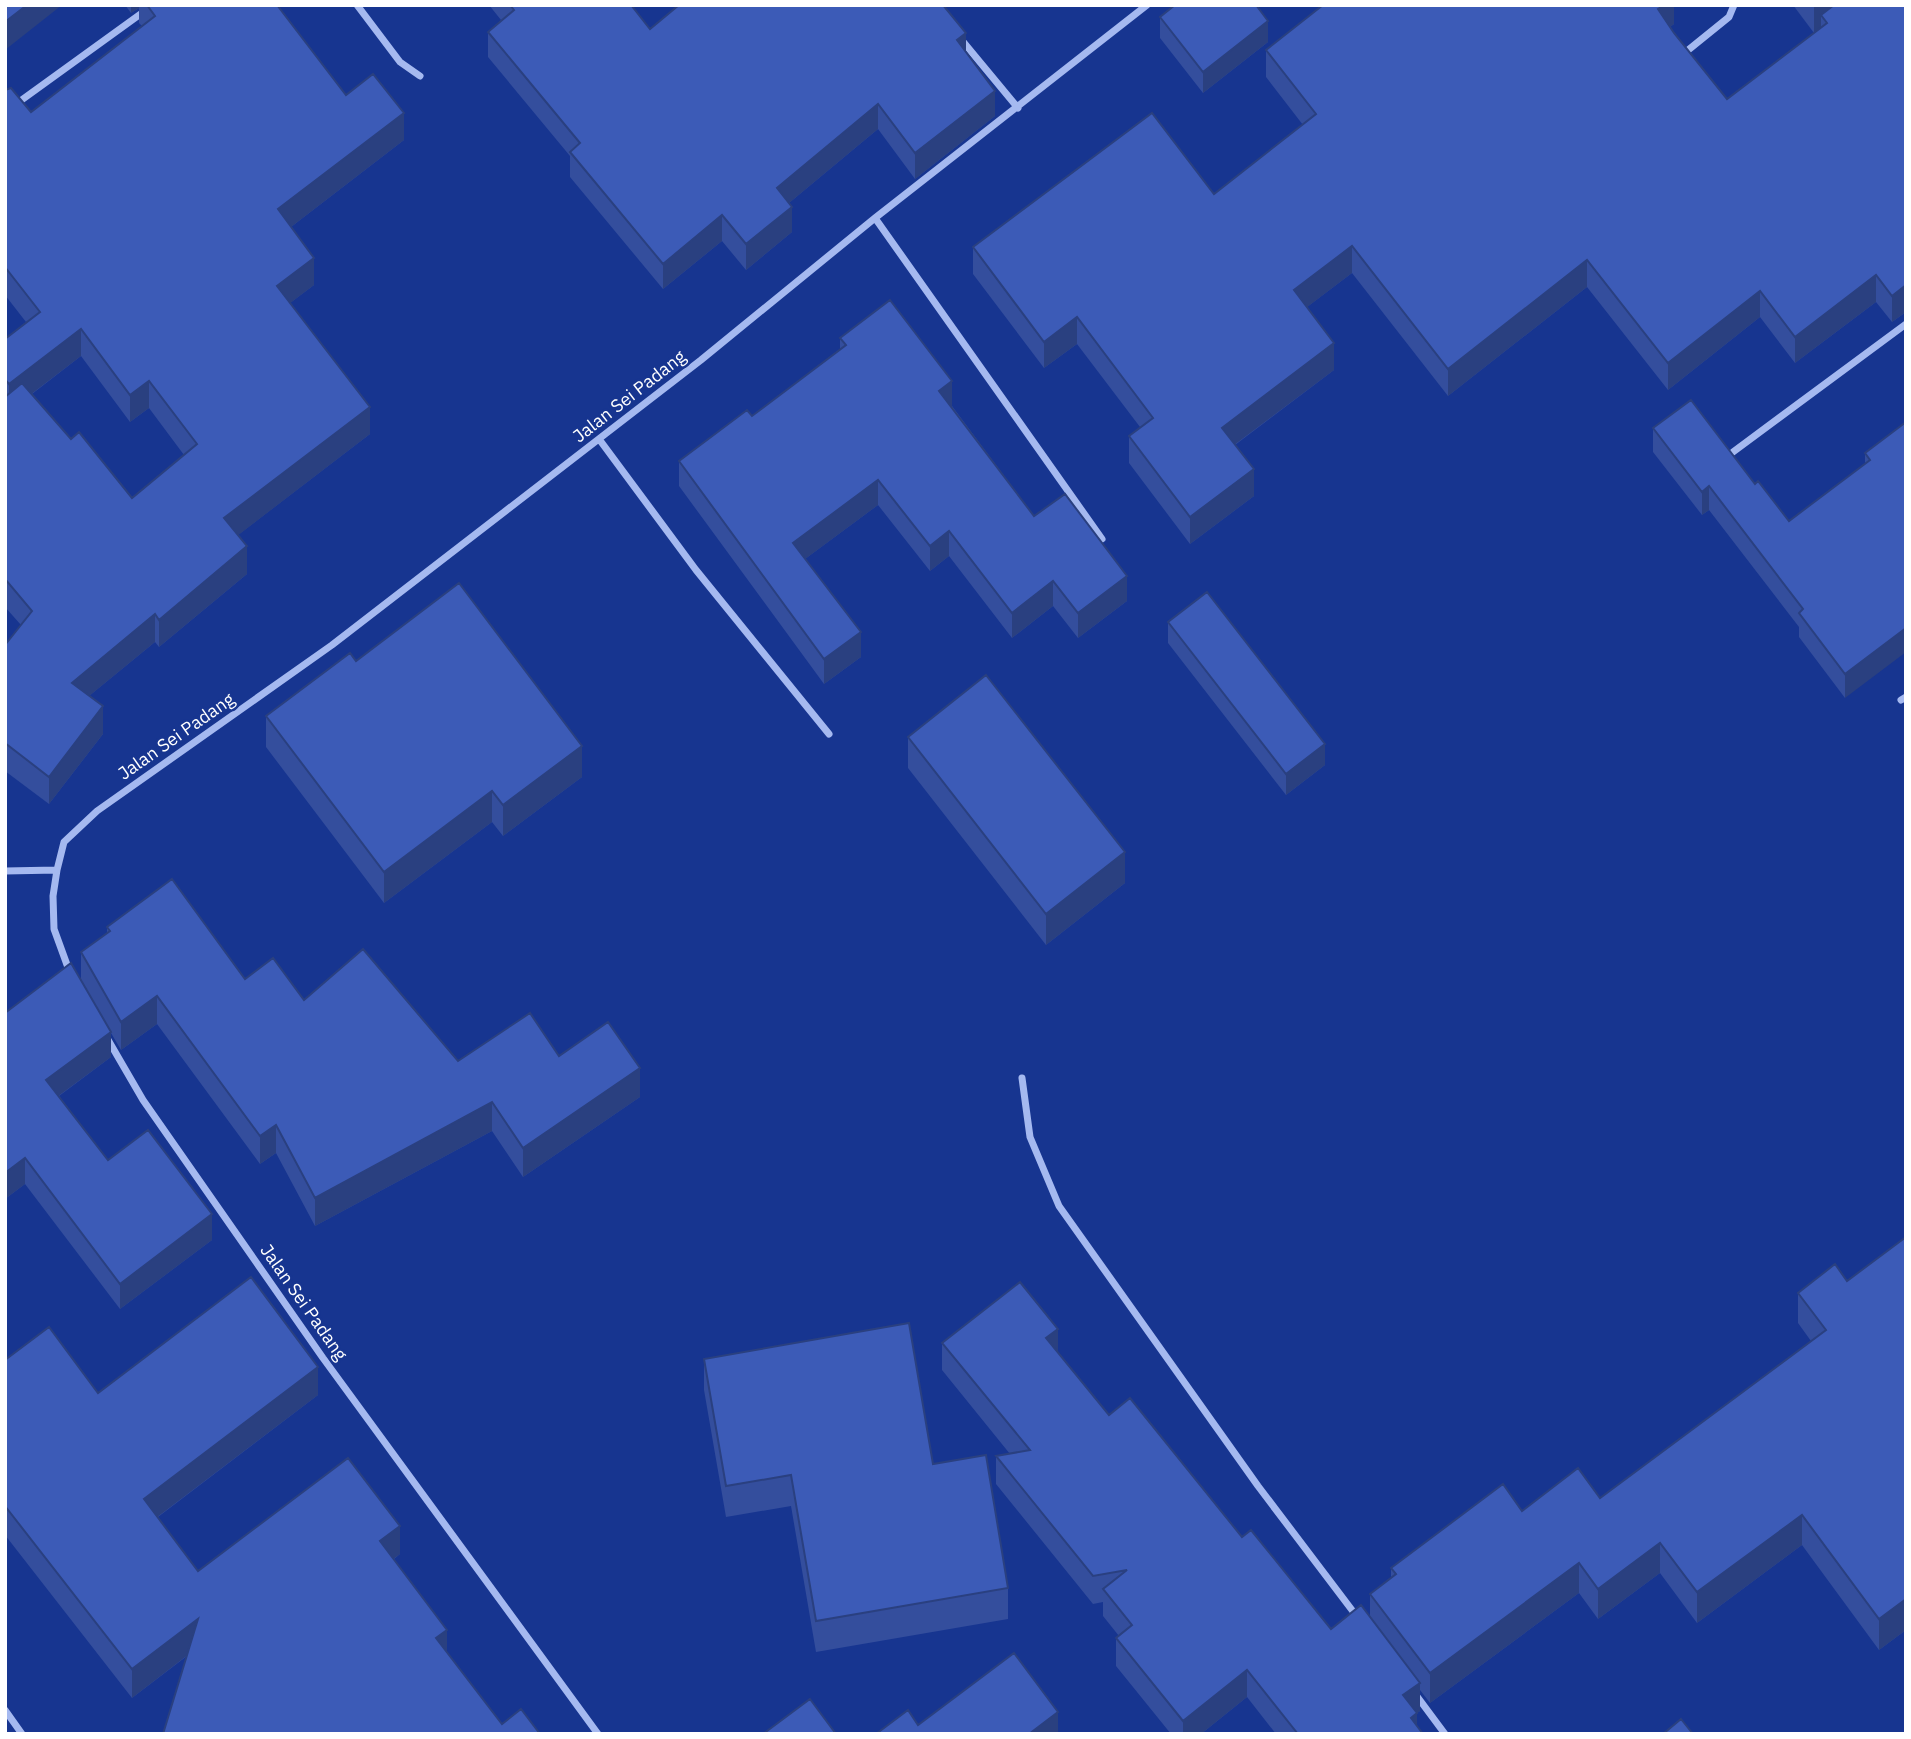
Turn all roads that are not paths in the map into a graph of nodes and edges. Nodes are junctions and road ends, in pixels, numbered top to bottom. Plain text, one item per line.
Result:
1 (153, 5) edge
2 (357, 5) edge
3 (1147, 5) edge
4 (1734, 5) edge
5 (950, 26) edge
6 (1679, 57) edge
7 (420, 76) dead end
8 (1018, 108) junction
9 (5, 112) edge
10 (876, 218) junction
11 (1906, 324) edge
12 (599, 439) junction
13 (1733, 453) edge
14 (1102, 539) edge
15 (829, 734) dead end
16 (57, 870) junction
17 (5, 871) edge
18 (76, 983) edge
19 (103, 1030) edge
20 (1022, 1078) dead end
21 (1364, 1626) edge
22 (1412, 1691) edge
23 (5, 1710) edge
24 (22, 1734) edge
25 (598, 1734) edge
26 (1445, 1734) edge

1 - 9 street
2 - 7 street
3 - 8 street, Jalan Sei Padang
4 - 6 street
5 - 8 street
8 - 10 street, Jalan Sei Padang
10 - 12 street, Jalan Sei Padang
10 - 14 street
11 - 13 street
12 - 15 street
12 - 16 street, Jalan Sei Padang
16 - 17 street
16 - 18 street, Jalan Sei Padang
19 - 25 street, Jalan Sei Padang
20 - 21 street
22 - 26 street
23 - 24 street

